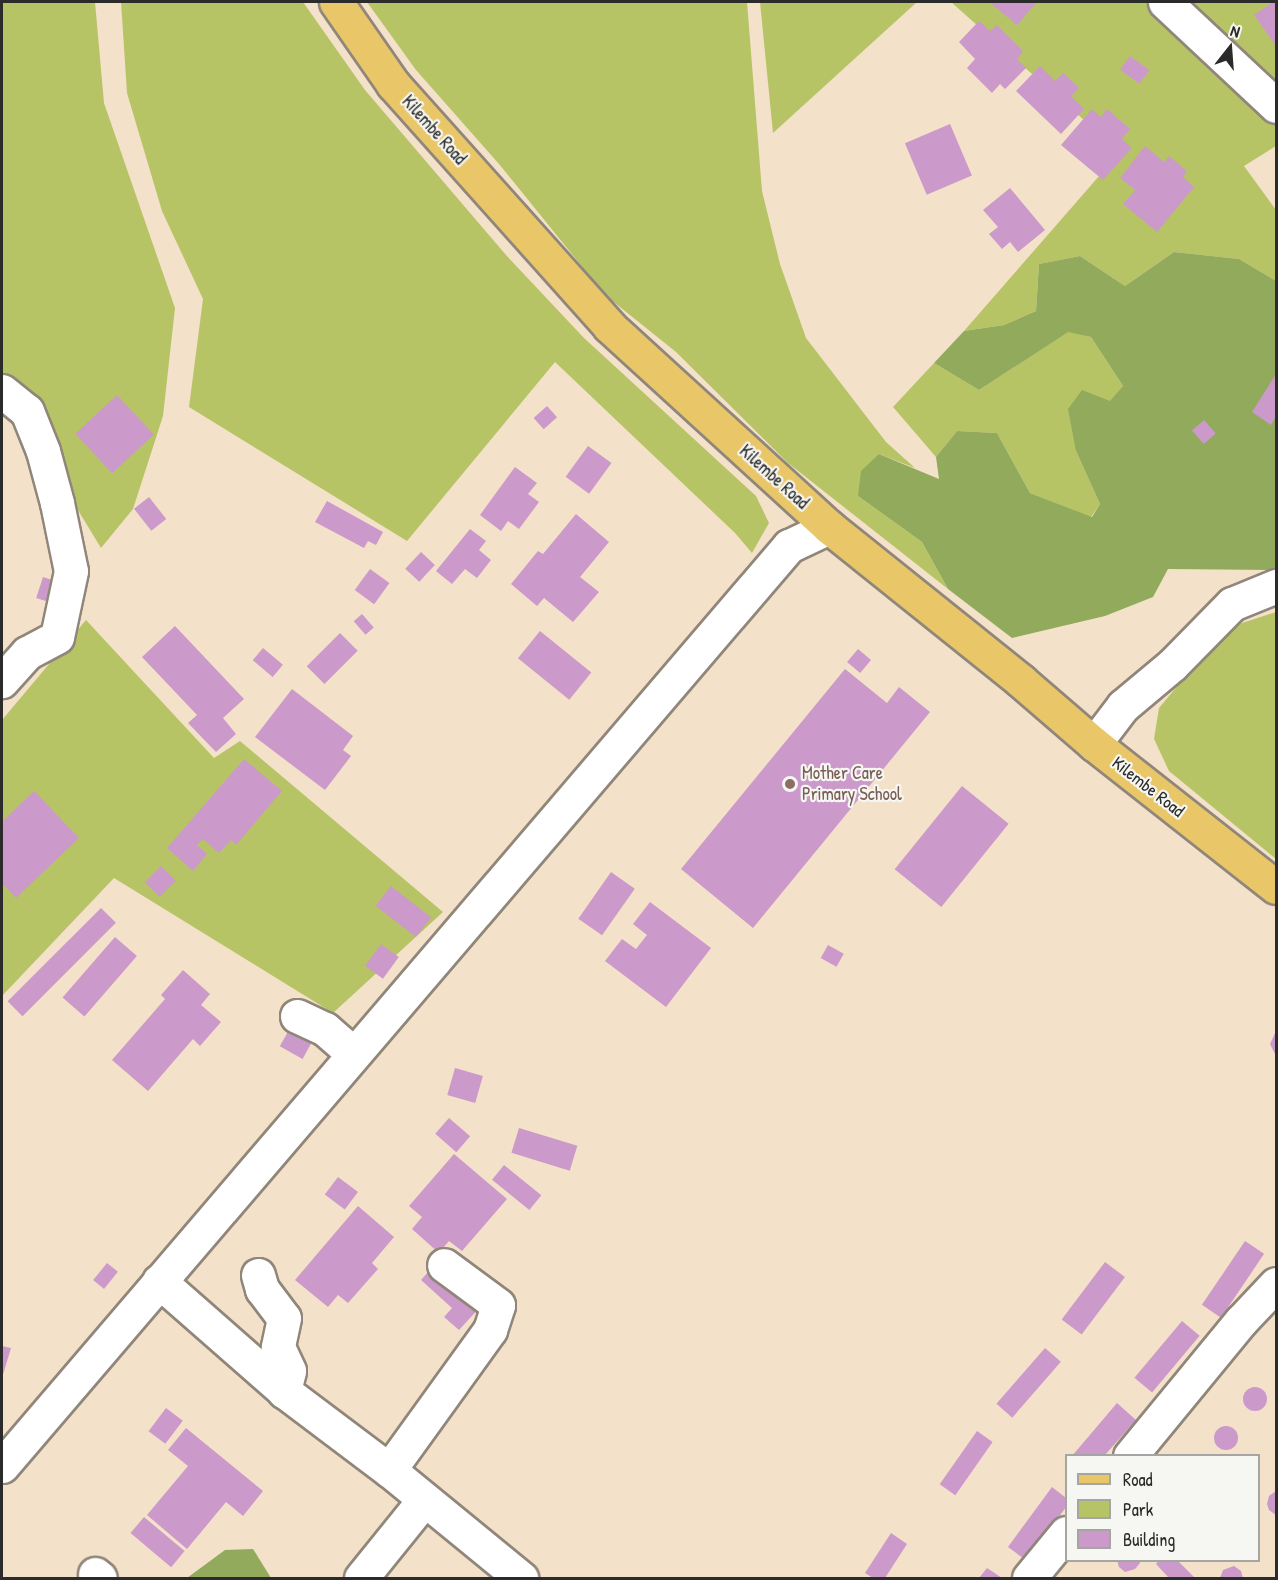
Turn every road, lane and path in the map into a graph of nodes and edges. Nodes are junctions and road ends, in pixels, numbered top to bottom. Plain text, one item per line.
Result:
1 (336, 2) edge
2 (1165, 2) edge
3 (1276, 106) edge
4 (2, 391) edge
5 (830, 527) junction
6 (1276, 586) edge
7 (2, 681) edge
8 (1094, 744) junction
9 (1276, 887) edge
10 (297, 1016) dead end
11 (354, 1054) junction
12 (444, 1265) dead end
13 (258, 1275) dead end
14 (159, 1281) junction
15 (1276, 1284) edge
16 (284, 1390) junction
17 (1131, 1454) edge
18 (2, 1466) edge
19 (389, 1470) junction
20 (424, 1500) junction
21 (1065, 1534) edge
22 (361, 1578) edge
23 (521, 1578) edge
24 (1029, 1578) edge

1 - 5 main road, Kilembe Road
2 - 3 street
4 - 7 street
5 - 8 main road, Kilembe Road
5 - 11 street
6 - 8 street
8 - 9 main road, Kilembe Road
10 - 11 street
11 - 14 street
12 - 19 street
13 - 16 street
14 - 16 street
14 - 18 street
15 - 17 street
16 - 19 street
19 - 20 street
20 - 22 street
20 - 23 street
21 - 24 street

